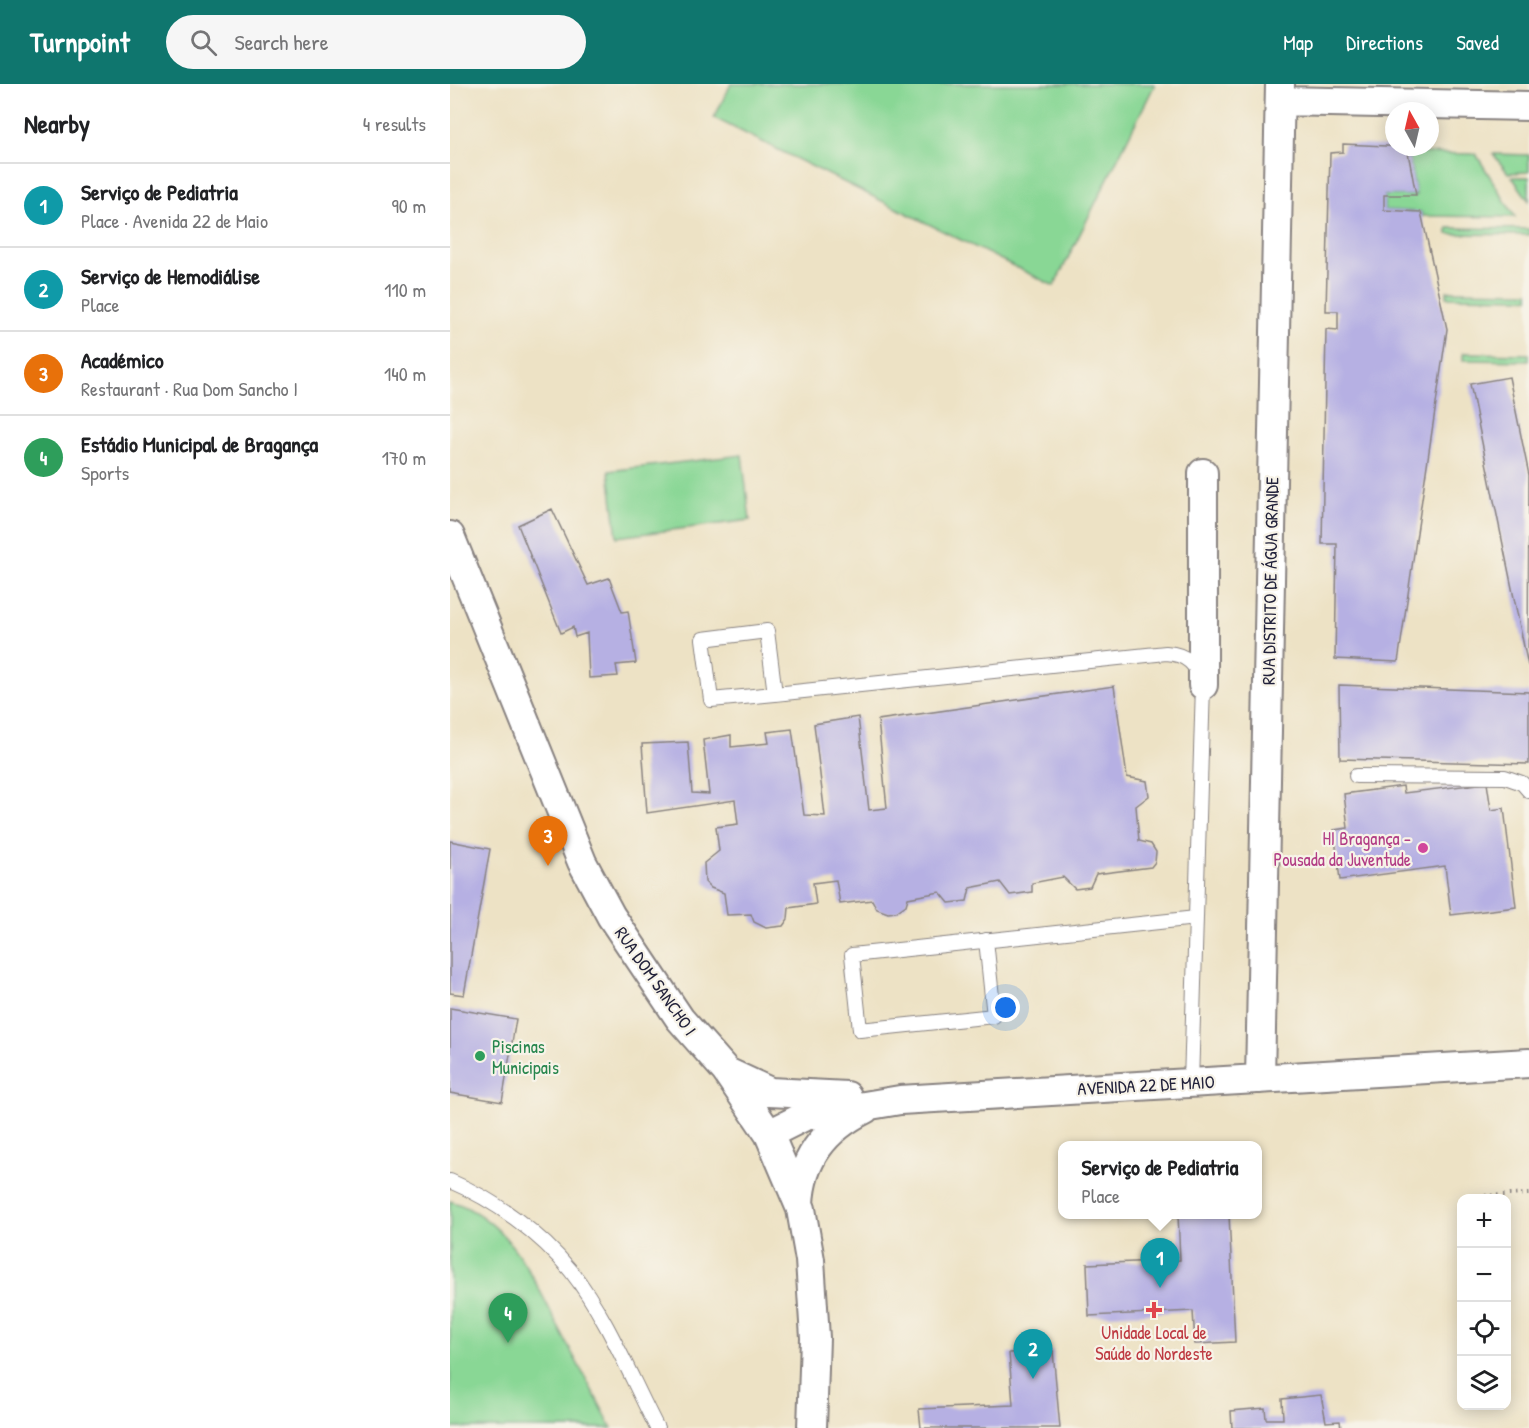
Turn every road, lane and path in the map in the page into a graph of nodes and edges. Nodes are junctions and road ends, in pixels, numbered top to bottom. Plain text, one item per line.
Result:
1 (1280, 92) edge
2 (1529, 106) edge
3 (1203, 473) dead end
4 (450, 537) edge
5 (1203, 685) junction
6 (775, 694) junction
7 (1356, 776) dead end
8 (1529, 791) edge
9 (1196, 918) junction
10 (986, 940) junction
11 (1529, 1064) edge
12 (726, 1071) junction
13 (1260, 1079) junction
14 (1191, 1083) junction
15 (879, 1103) junction
16 (769, 1134) junction
17 (450, 1181) edge
18 (1529, 1194) edge
19 (1511, 1195) edge
20 (799, 1204) junction
21 (657, 1428) edge
22 (812, 1428) edge

1 - 2 street
1 - 13 street, RUA DISTRITO DE ÁGUA GRANDE
3 - 5 street
4 - 12 street, RUA DOM SANCHO I
5 - 6 lane
5 - 9 lane
6 - 6 lane
7 - 8 lane
9 - 10 lane
9 - 14 lane
10 - 10 lane
11 - 13 street, AVENIDA 22 DE MAIO
12 - 15 street
12 - 16 street, RUA DOM SANCHO I
13 - 14 street, AVENIDA 22 DE MAIO
14 - 15 street, AVENIDA 22 DE MAIO
15 - 16 street, AVENIDA 22 DE MAIO
15 - 20 street
16 - 20 street, RUA DOM SANCHO I
17 - 21 lane
18 - 19 path
20 - 22 street, RUA DOM SANCHO I

